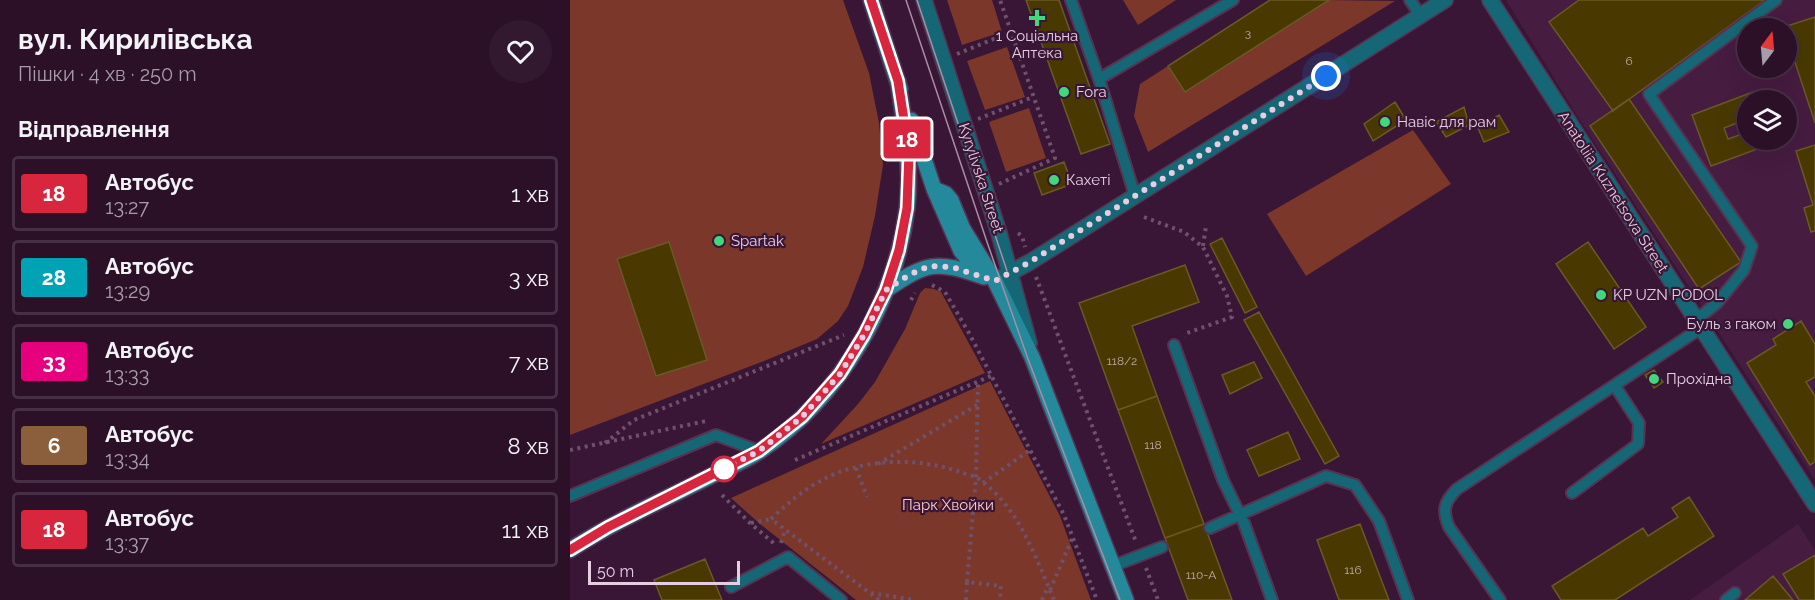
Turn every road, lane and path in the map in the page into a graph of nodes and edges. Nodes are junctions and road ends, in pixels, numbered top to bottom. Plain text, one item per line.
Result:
1 (871, 0) edge
2 (924, 0) edge
3 (1000, 0) edge
4 (1071, 0) edge
5 (1233, 0) edge
6 (1410, 0) edge
7 (1445, 0) edge
8 (1490, 0) edge
9 (1776, 0) edge
10 (1421, 16) junction
11 (1011, 32) junction
12 (956, 54) dead end
13 (1099, 79) junction
14 (898, 81) junction
15 (1033, 97) junction
16 (977, 120) dead end
17 (999, 184) dead end
18 (1135, 196) junction
19 (1144, 217) dead end
20 (1206, 226) dead end
21 (1022, 236) dead end
22 (1203, 247) junction
23 (1030, 262) junction
24 (1011, 272) junction
25 (995, 281) junction
26 (926, 285) dead end
27 (886, 290) junction
28 (917, 290) dead end
29 (911, 300) dead end
30 (1699, 324) junction
31 (845, 335) dead end
32 (1174, 345) dead end
33 (1032, 357) junction
34 (1182, 366) junction
35 (991, 376) junction
36 (978, 381) junction
37 (1615, 386) junction
38 (978, 404) junction
39 (711, 420) dead end
40 (605, 443) junction
41 (570, 450) edge
42 (1030, 450) junction
43 (759, 451) junction
44 (795, 460) dead end
45 (877, 464) junction
46 (856, 468) junction
47 (976, 477) junction
48 (982, 483) junction
49 (1572, 493) dead end
50 (722, 495) dead end
51 (570, 496) edge
52 (867, 497) dead end
53 (1815, 504) edge
54 (1240, 515) junction
55 (771, 519) junction
56 (750, 523) junction
57 (1210, 528) dead end
58 (785, 530) junction
59 (1072, 539) junction
60 (1162, 547) dead end
61 (570, 550) edge
62 (1141, 555) junction
63 (1113, 566) junction
64 (968, 582) junction
65 (730, 587) dead end
66 (1049, 588) junction
67 (869, 592) junction
68 (840, 600) edge
69 (879, 600) edge
70 (915, 600) edge
71 (966, 600) edge
72 (1000, 600) edge
73 (1042, 600) edge
74 (1054, 600) edge
75 (1097, 600) edge
76 (1126, 600) edge
77 (1158, 600) edge
78 (1272, 600) edge
79 (1408, 600) edge
80 (1500, 600) edge

1 - 14 street, Kyrylivska Street
2 - 24 street, Kyrylivska Street
3 - 11 path
4 - 13 lane
5 - 13 lane
6 - 10 lane
7 - 10 street
8 - 30 street, Anatoliia Kuznetsova Street
9 - 30 lane
10 - 18 street
11 - 12 path
11 - 15 path
13 - 18 lane
14 - 25 street, Kyrylivska Street
14 - 27 street
15 - 16 path
15 - 17 path
18 - 23 street
19 - 22 path
20 - 22 path
21 - 23 path
22 - 34 path
23 - 24 street
23 - 62 path
24 - 25 street
24 - 33 street, Kyrylivska Street
25 - 27 street
25 - 33 street, Kyrylivska Street
26 - 35 path
27 - 43 street
28 - 29 path
30 - 37 lane
30 - 53 street, Anatoliia Kuznetsova Street
31 - 40 path
32 - 34 lane
33 - 63 street, Kyrylivska Street
34 - 54 lane
35 - 36 path
35 - 42 path
36 - 38 path
36 - 44 path
37 - 49 lane
37 - 80 lane
38 - 45 path
38 - 47 path
39 - 40 path
40 - 41 path
42 - 48 path
42 - 59 path
43 - 51 lane
43 - 61 street
45 - 46 path
45 - 47 path
46 - 52 path
46 - 55 path
47 - 48 path
47 - 64 path
48 - 66 path
50 - 56 path
54 - 57 lane
54 - 78 lane
54 - 79 lane
55 - 56 path
55 - 58 path
56 - 58 path
58 - 67 path
59 - 66 path
59 - 75 path
60 - 62 lane
62 - 63 lane
62 - 77 path
63 - 76 street, Kyrylivska Street
64 - 71 path
64 - 72 path
65 - 68 lane
66 - 73 path
66 - 74 path
67 - 69 path
67 - 70 path

